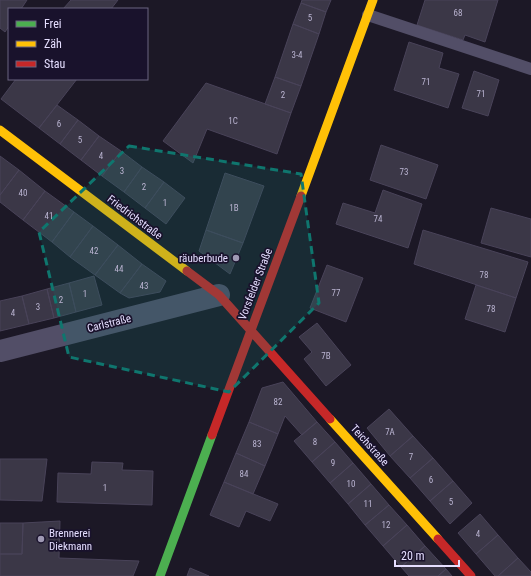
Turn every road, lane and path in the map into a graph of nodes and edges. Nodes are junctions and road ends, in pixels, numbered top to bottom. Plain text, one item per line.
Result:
1 (373, 0) edge
2 (368, 14) junction
3 (531, 69) edge
4 (0, 130) edge
5 (219, 296) junction
6 (250, 330) junction
7 (0, 351) edge
8 (160, 576) edge
9 (471, 576) edge

1 - 2 street, Vorsfelder Straße
2 - 3 lane
2 - 6 street, Vorsfelder Straße
4 - 5 street, Friedrichstraße
5 - 6 street, Friedrichstraße
5 - 7 street, Carlstraße
6 - 8 street, Vorsfelder Straße
6 - 9 street, Teichstraße

